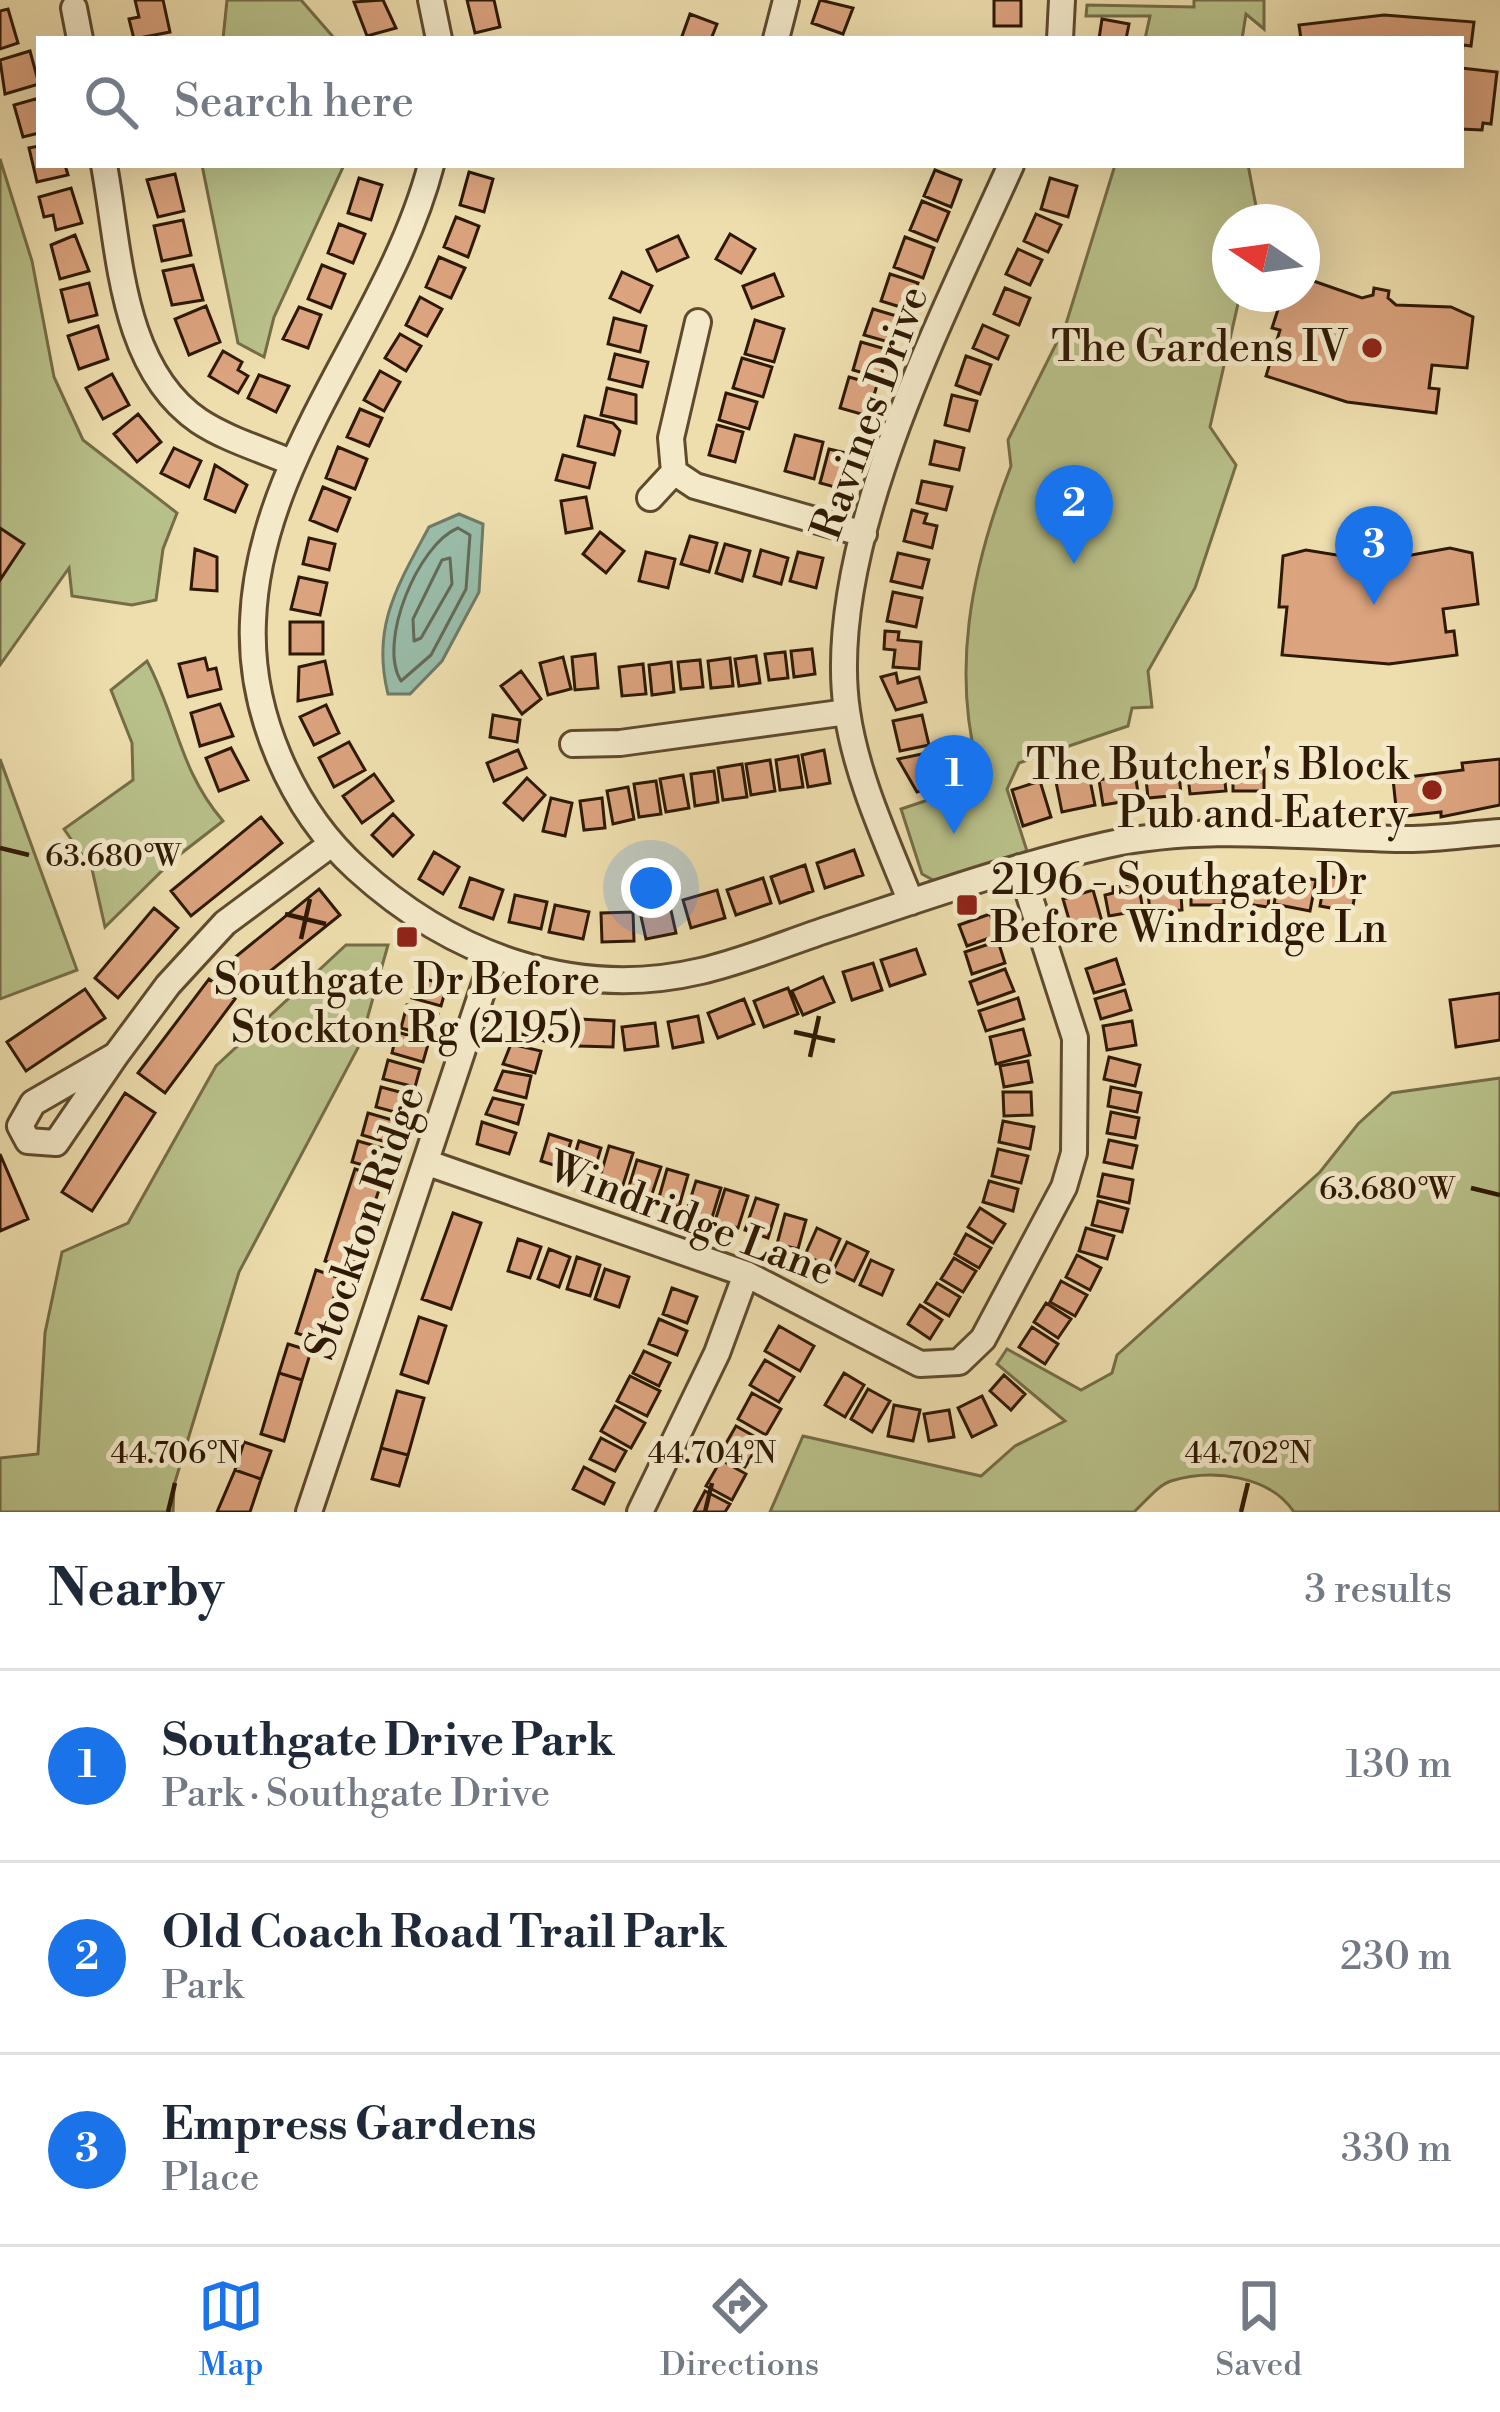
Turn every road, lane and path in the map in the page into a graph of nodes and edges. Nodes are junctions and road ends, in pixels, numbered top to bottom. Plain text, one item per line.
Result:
1 (431, 0) edge
2 (786, 0) edge
3 (1062, 0) edge
4 (74, 8) dead end
5 (79, 36) edge
6 (438, 36) edge
7 (777, 36) edge
8 (1060, 36) edge
9 (105, 168) edge
10 (430, 168) edge
11 (1010, 168) edge
12 (698, 322) dead end
13 (293, 463) junction
14 (674, 472) junction
15 (650, 498) dead end
16 (864, 534) junction
17 (847, 712) junction
18 (573, 744) dead end
19 (1500, 832) edge
20 (330, 845) junction
21 (1020, 867) junction
22 (911, 902) junction
23 (494, 959) junction
24 (116, 1055) dead end
25 (428, 1163) junction
26 (746, 1274) junction
27 (309, 1512) edge
28 (640, 1512) edge

1 - 6 street
2 - 7 street
3 - 8 street
4 - 5 street
9 - 13 street
10 - 13 street
11 - 16 street, Ravines Drive
12 - 14 street
13 - 20 street
14 - 15 street
14 - 16 street
16 - 17 street, Ravines Drive
17 - 18 street
17 - 22 street, Ravines Drive
19 - 21 street
20 - 23 street
20 - 24 street
21 - 22 street
21 - 26 street, Windridge Lane
22 - 23 street
23 - 25 street, Stockton Ridge
25 - 26 street, Windridge Lane
25 - 27 street, Stockton Ridge
26 - 28 street

